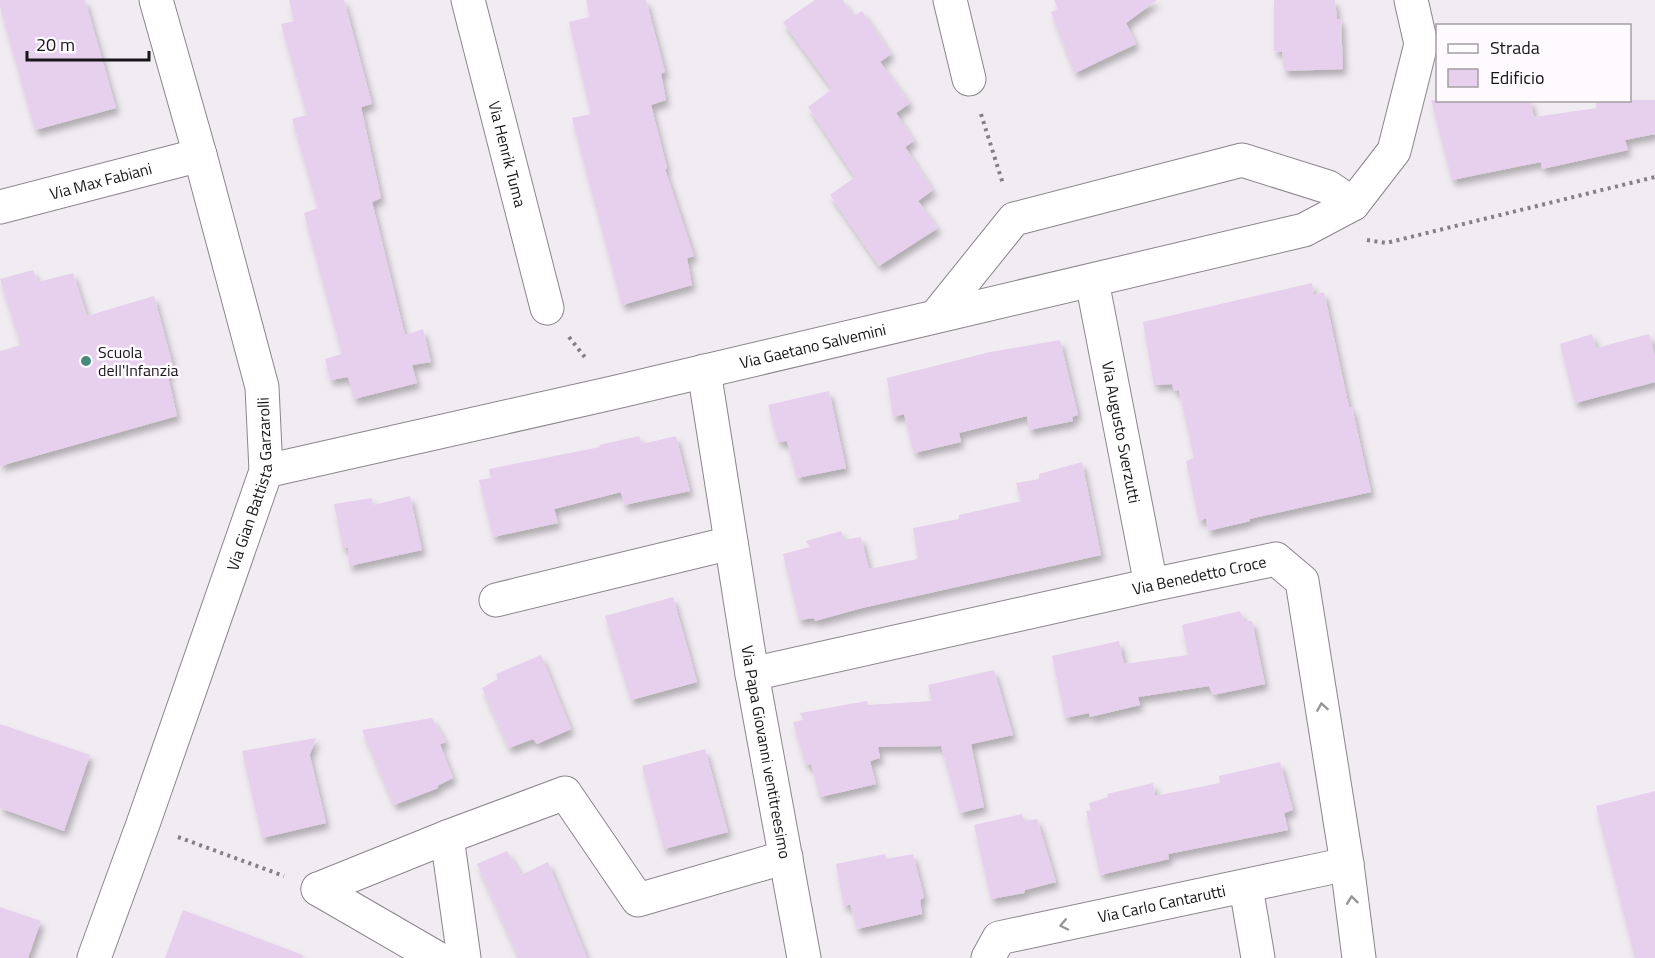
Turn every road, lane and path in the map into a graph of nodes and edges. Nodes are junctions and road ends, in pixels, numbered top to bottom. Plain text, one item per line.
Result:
1 (156, 0) edge
2 (468, 0) edge
3 (950, 0) edge
4 (1411, 0) edge
5 (969, 79) joint
6 (201, 155) junction
7 (1655, 177) edge
8 (1353, 204) junction
9 (0, 207) edge
10 (1014, 219) junction
11 (1363, 239) dead end
12 (1092, 281) junction
13 (547, 308) joint
14 (936, 316) junction
15 (704, 371) junction
16 (612, 393) junction
17 (266, 471) junction
18 (731, 543) junction
19 (1151, 585) junction
20 (496, 600) dead end
21 (752, 674) junction
22 (143, 824) junction
23 (447, 837) junction
24 (786, 857) junction
25 (1347, 864) junction
26 (1246, 886) junction
27 (318, 889) junction
28 (94, 958) edge
29 (437, 958) edge
30 (464, 958) edge
31 (804, 958) edge
32 (988, 958) edge
33 (1258, 958) edge
34 (1359, 958) edge

1 - 6 street, Via Gian Battista Garzarolli
2 - 13 street, Via Henrik Tuma
3 - 5 street
4 - 8 street
5 - 10 path
6 - 9 street, Via Max Fabiani
6 - 17 street, Via Gian Battista Garzarolli
7 - 11 path
8 - 10 street
8 - 12 street, Via Gaetano Salvemini
10 - 14 street
12 - 14 street, Via Gaetano Salvemini
12 - 19 street, Via Augusto Sverzutti
13 - 16 path
14 - 15 street, Via Gaetano Salvemini
15 - 16 street, Via Gaetano Salvemini
15 - 18 street, Via Papa Giovanni ventitreesimo
16 - 17 street, Via Gaetano Salvemini
17 - 22 street, Via Gian Battista Garzarolli
18 - 20 street
18 - 21 street, Via Papa Giovanni ventitreesimo
19 - 21 street, Via Benedetto Croce
25 -> 19 street, Via Benedetto Croce
21 - 24 street, Via Papa Giovanni ventitreesimo
22 - 27 path
22 - 28 street, Via Gian Battista Garzarolli
23 - 24 street
23 - 27 street
23 - 30 street
24 - 31 street, Via Papa Giovanni ventitreesimo
25 - 26 street, Via Carlo Cantarutti
34 -> 25 street, Via Benedetto Croce
26 -> 32 street, Via Carlo Cantarutti
26 - 33 street
27 - 29 street

